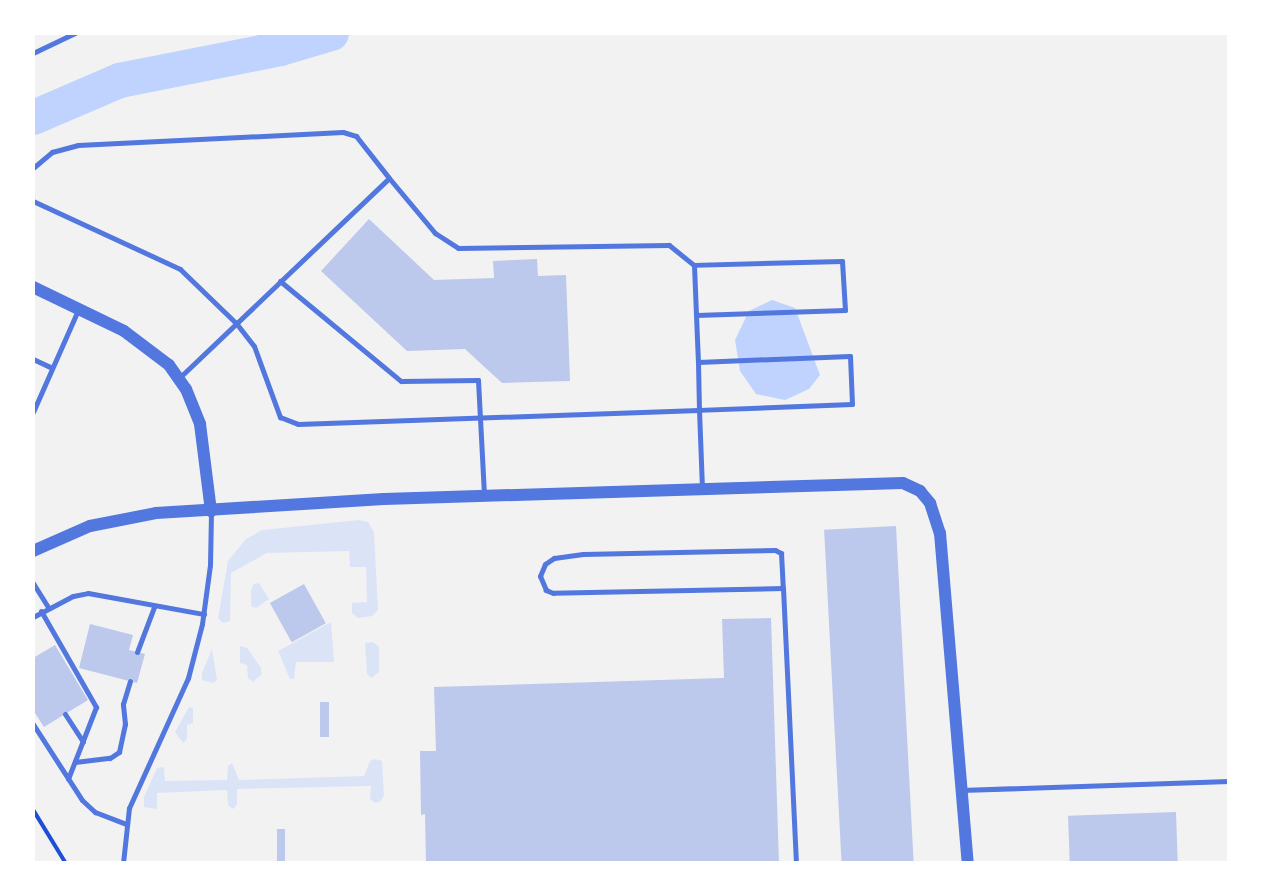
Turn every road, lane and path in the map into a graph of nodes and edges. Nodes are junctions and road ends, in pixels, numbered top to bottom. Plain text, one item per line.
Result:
1 (75, 33) edge
2 (33, 53) edge
3 (33, 167) edge
4 (389, 178) junction
5 (33, 201) edge
6 (694, 265) junction
7 (281, 281) junction
8 (33, 287) edge
9 (79, 307) junction
10 (696, 315) junction
11 (236, 323) junction
12 (33, 359) edge
13 (698, 362) junction
14 (52, 368) junction
15 (178, 379) junction
16 (699, 410) junction
17 (33, 412) edge
18 (480, 418) junction
19 (702, 488) junction
20 (484, 496) junction
21 (211, 510) junction
22 (33, 551) edge
23 (33, 583) edge
24 (783, 588) junction
25 (48, 607) junction
26 (154, 607) junction
27 (41, 611) junction
28 (204, 614) junction
29 (33, 617) edge
30 (137, 652) dead end
31 (130, 681) dead end
32 (65, 714) dead end
33 (33, 724) edge
34 (83, 742) junction
35 (75, 762) junction
36 (68, 779) junction
37 (1229, 781) edge
38 (961, 790) junction
39 (33, 809) edge
40 (126, 824) junction
41 (66, 863) edge
42 (122, 863) edge
43 (796, 863) edge
44 (968, 863) edge

1 - 2 lane
3 - 4 lane
4 - 6 lane
4 - 7 lane
5 - 11 lane
6 - 10 lane
6 - 10 lane
7 - 11 lane
7 - 18 lane
8 - 9 street
9 - 14 lane
9 - 15 street
10 - 13 lane
11 - 15 lane
11 - 18 lane
12 - 14 lane
13 - 16 lane
13 - 16 lane
14 - 17 lane
15 - 21 street
16 - 18 lane
16 - 19 lane
18 - 20 lane
19 - 20 street
19 - 38 street
20 - 21 street
21 - 22 street
21 - 28 lane
23 - 25 lane
24 - 24 lane
24 - 43 lane
25 - 26 lane
25 - 27 lane
26 - 28 lane
26 - 30 lane
27 - 29 lane
27 - 34 lane
28 - 40 lane
31 - 35 lane
32 - 34 lane
33 - 36 lane
34 - 35 lane
35 - 36 lane
36 - 40 lane
37 - 38 lane
38 - 44 street
39 - 41 path
40 - 42 lane

